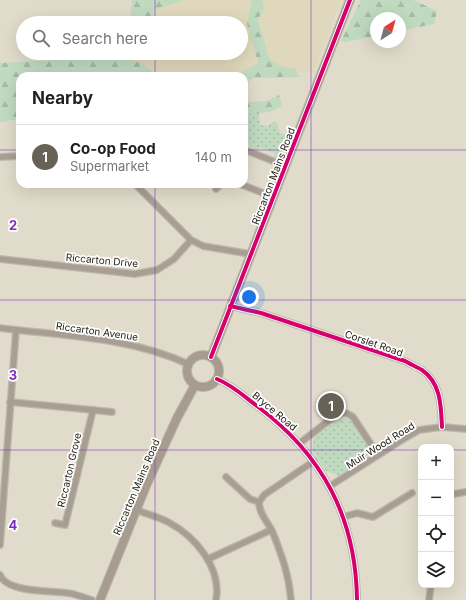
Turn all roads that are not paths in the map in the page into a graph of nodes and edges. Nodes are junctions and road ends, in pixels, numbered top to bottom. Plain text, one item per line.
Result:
1 (350, 0) edge
2 (248, 152) edge
3 (16, 156) edge
4 (0, 157) edge
5 (273, 161) dead end
6 (248, 187) edge
7 (139, 188) edge
8 (273, 197) junction
9 (191, 240) junction
10 (250, 254) junction
11 (0, 259) edge
12 (230, 306) junction
13 (0, 328) edge
14 (16, 330) junction
15 (211, 357) junction
16 (188, 364) junction
17 (217, 378) junction
18 (195, 385) junction
19 (10, 402) junction
20 (93, 410) junction
21 (112, 412) dead end
22 (442, 427) junction
23 (466, 429) edge
24 (300, 443) junction
25 (378, 455) junction
26 (314, 461) junction
27 (226, 477) dead end
28 (330, 486) junction
29 (466, 492) edge
30 (412, 493) dead end
31 (454, 494) edge
32 (259, 502) junction
33 (136, 510) junction
34 (343, 517) junction
35 (55, 523) dead end
36 (271, 530) junction
37 (0, 545) edge
38 (208, 559) junction
39 (0, 575) edge
40 (431, 588) edge
41 (92, 600) edge
42 (100, 600) edge
43 (216, 600) edge
44 (291, 600) edge
45 (357, 600) edge
46 (429, 600) edge

1 - 8 street, Riccarton Mains Road
2 - 5 street
3 - 4 street
6 - 8 street
7 - 9 street
8 - 10 street, Riccarton Mains Road
9 - 10 street
9 - 11 street, Riccarton Drive
10 - 12 street, Riccarton Mains Road
12 - 15 street, Riccarton Mains Road
12 - 22 street, Corslet Road
13 - 14 street, Riccarton Avenue
14 - 16 street, Riccarton Avenue
14 - 19 street
15 - 16 street
15 - 17 street
16 - 18 street
17 - 18 street
17 - 24 street, Bryce Road
18 - 33 street, Riccarton Mains Road
19 - 20 street
19 - 37 street
20 - 21 street
20 - 35 street, Riccarton Grove
22 - 23 street, Muir Wood Road
22 - 25 street, Muir Wood Road
24 - 25 street
24 - 26 street, Bryce Road
25 - 28 street, Muir Wood Road
26 - 28 street, Bryce Road
26 - 32 street
27 - 32 street
28 - 34 street, Bryce Road
29 - 31 street
30 - 34 street
32 - 36 street
33 - 38 street
33 - 42 street, Riccarton Mains Road
34 - 45 street, Bryce Road
36 - 38 street
36 - 44 street
38 - 43 street
39 - 41 street
40 - 46 street

